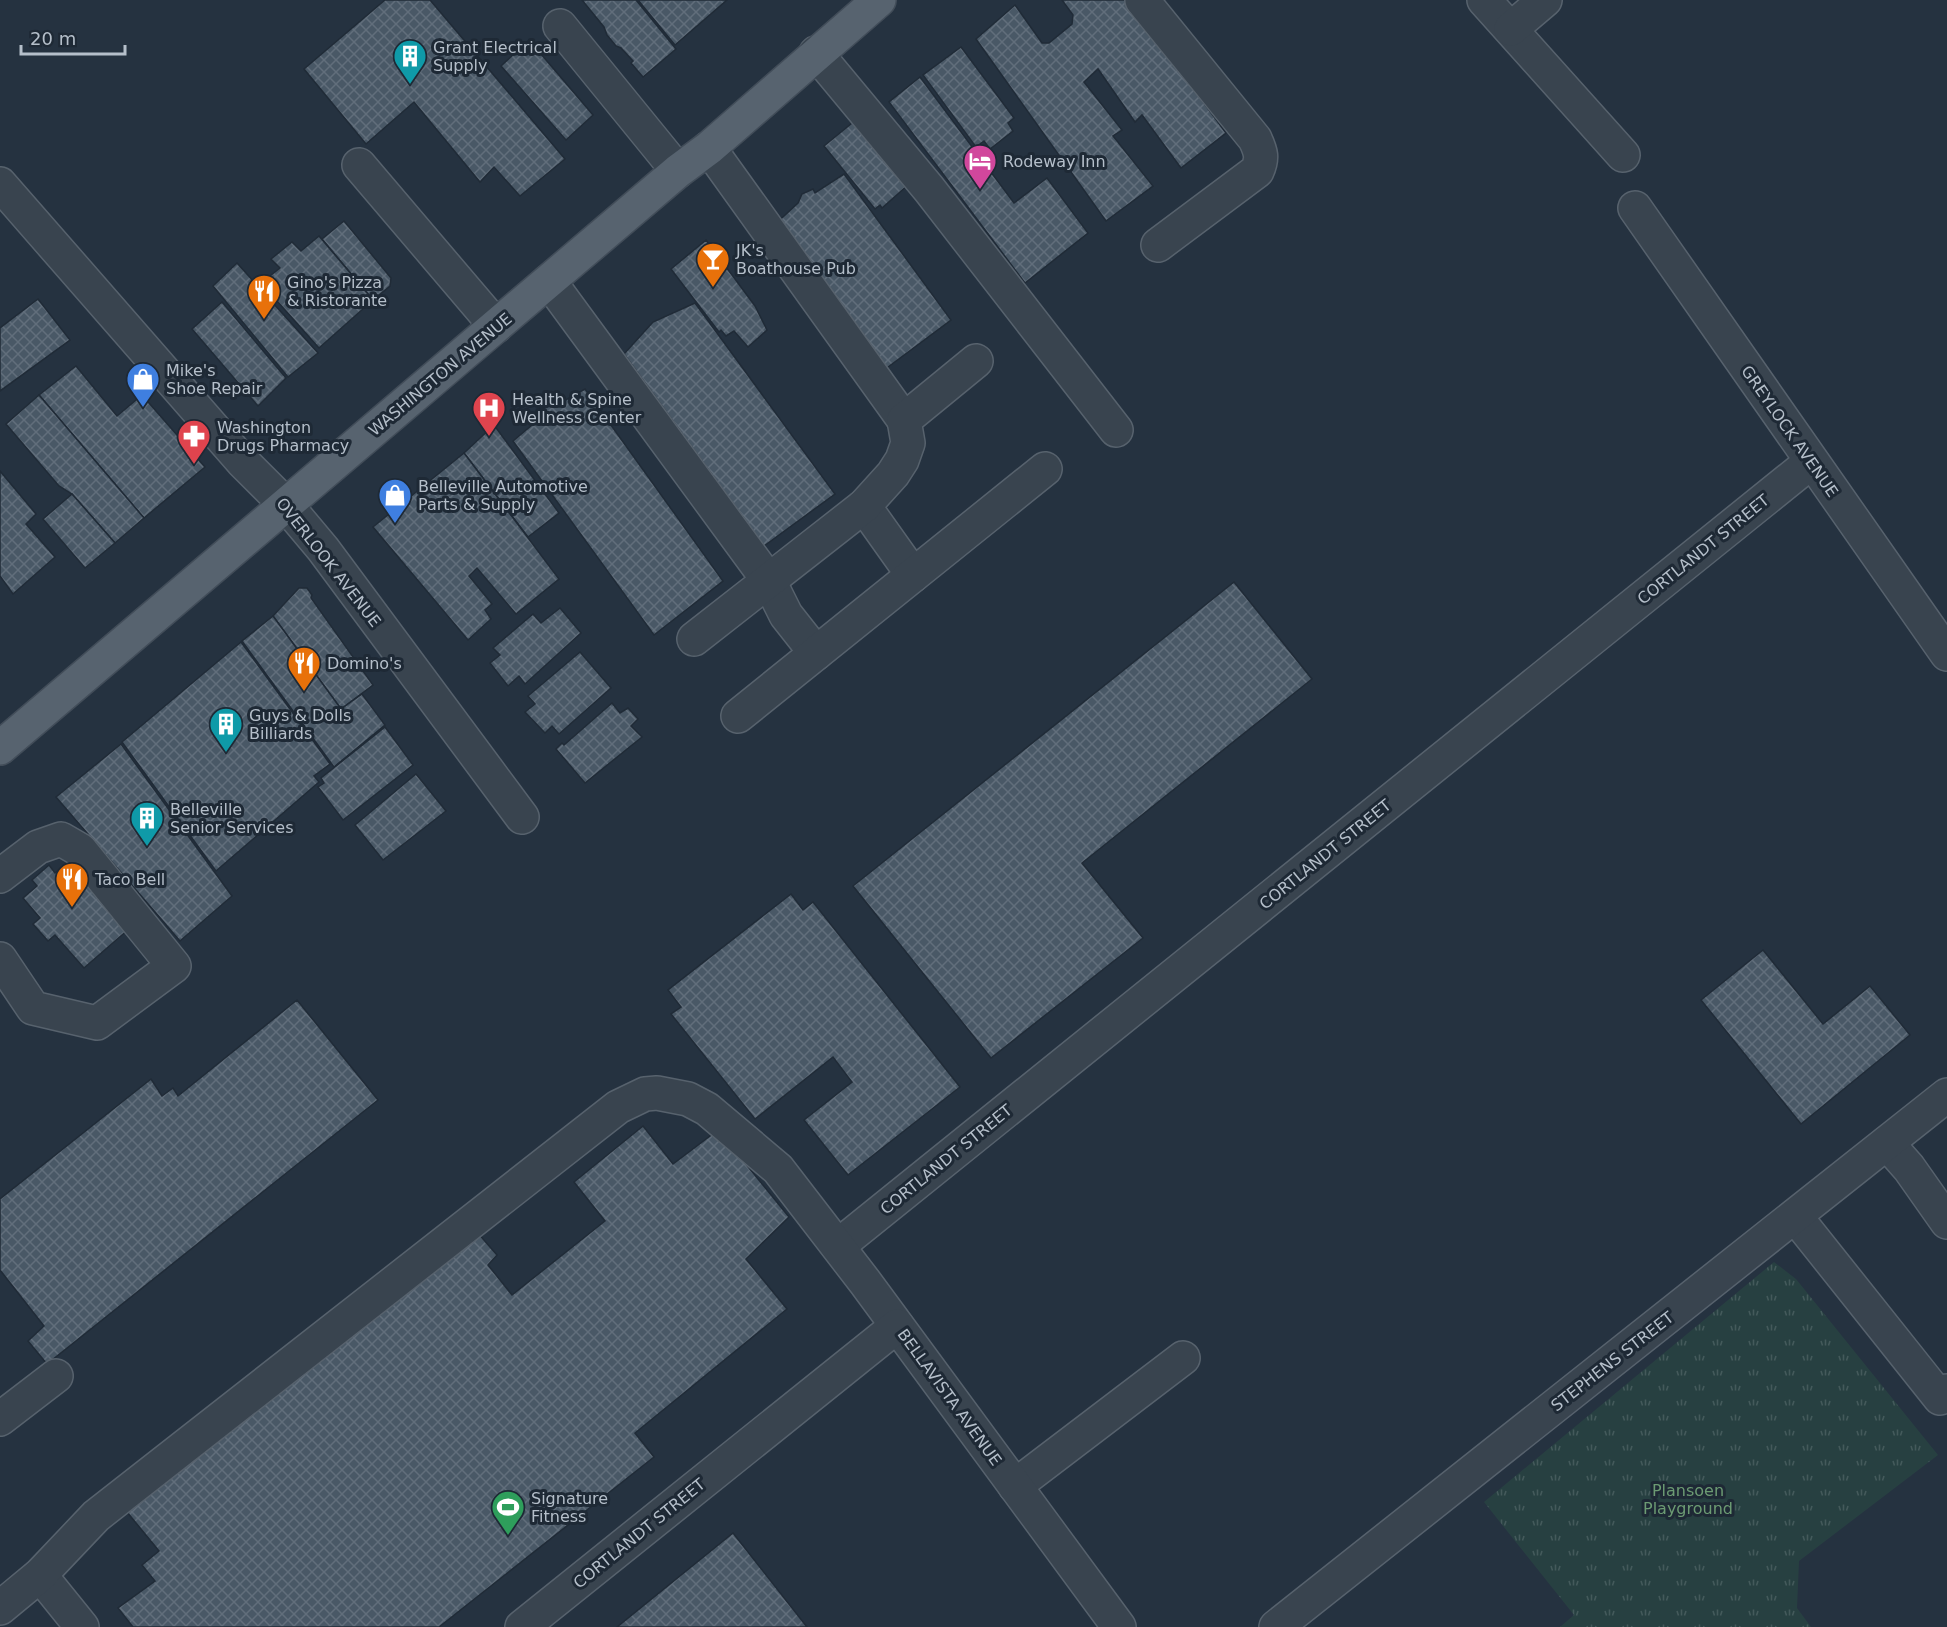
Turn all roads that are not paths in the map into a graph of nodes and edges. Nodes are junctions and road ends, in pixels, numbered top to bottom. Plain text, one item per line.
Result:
1 (879, 0) edge
2 (1142, 0) edge
3 (1484, 0) edge
4 (1545, 0) edge
5 (560, 26) dead end
6 (1511, 29) junction
7 (816, 53) junction
8 (710, 148) junction
9 (1623, 155) dead end
10 (359, 165) dead end
11 (678, 171) junction
12 (0, 184) edge
13 (1635, 208) dead end
14 (1158, 245) dead end
15 (549, 281) junction
16 (496, 326) junction
17 (976, 361) dead end
18 (904, 420) junction
19 (1116, 430) dead end
20 (1811, 462) junction
21 (1045, 469) dead end
22 (286, 505) junction
23 (864, 506) junction
24 (914, 575) junction
25 (769, 581) junction
26 (694, 639) dead end
27 (816, 653) junction
28 (1947, 654) edge
29 (738, 716) dead end
30 (0, 748) edge
31 (522, 817) dead end
32 (0, 876) edge
33 (0, 959) edge
34 (1947, 1095) edge
35 (1887, 1143) junction
36 (1795, 1216) junction
37 (1947, 1222) edge
38 (838, 1246) junction
39 (897, 1326) junction
40 (1183, 1358) dead end
41 (56, 1376) dead end
42 (1947, 1392) edge
43 (0, 1419) edge
44 (1015, 1486) junction
45 (40, 1575) junction
46 (0, 1608) edge
47 (82, 1627) edge
48 (522, 1627) edge
49 (1119, 1627) edge
50 (1276, 1627) edge

1 - 7 main road, WASHINGTON AVENUE
2 - 14 street
3 - 6 street
4 - 6 street
5 - 11 street
6 - 9 street
7 - 8 main road, WASHINGTON AVENUE
7 - 19 street
8 - 11 main road, WASHINGTON AVENUE
8 - 18 street
10 - 16 street
11 - 15 main road, WASHINGTON AVENUE
12 - 22 street, OVERLOOK AVENUE
13 - 20 street, GREYLOCK AVENUE
15 - 16 main road, WASHINGTON AVENUE
15 - 25 street
16 - 22 main road, WASHINGTON AVENUE
17 - 18 street
18 - 23 street
20 - 28 street, GREYLOCK AVENUE
20 - 38 street, CORTLANDT STREET
21 - 24 street
22 - 30 main road, WASHINGTON AVENUE
22 - 31 street, OVERLOOK AVENUE
23 - 24 street
23 - 25 street
24 - 27 street
25 - 26 street
25 - 27 street
27 - 29 street
32 - 33 street
34 - 35 street, STEPHENS STREET
35 - 36 street, STEPHENS STREET
35 - 37 street
36 - 42 street
36 - 50 street, STEPHENS STREET
38 - 39 street, BELLAVISTA AVENUE
38 - 45 street, BELLAVISTA AVENUE
39 - 44 street, BELLAVISTA AVENUE
39 - 48 street, CORTLANDT STREET
40 - 44 street
41 - 43 street
44 - 49 street, BELLAVISTA AVENUE
45 - 46 street, BELLAVISTA AVENUE
45 - 47 street

